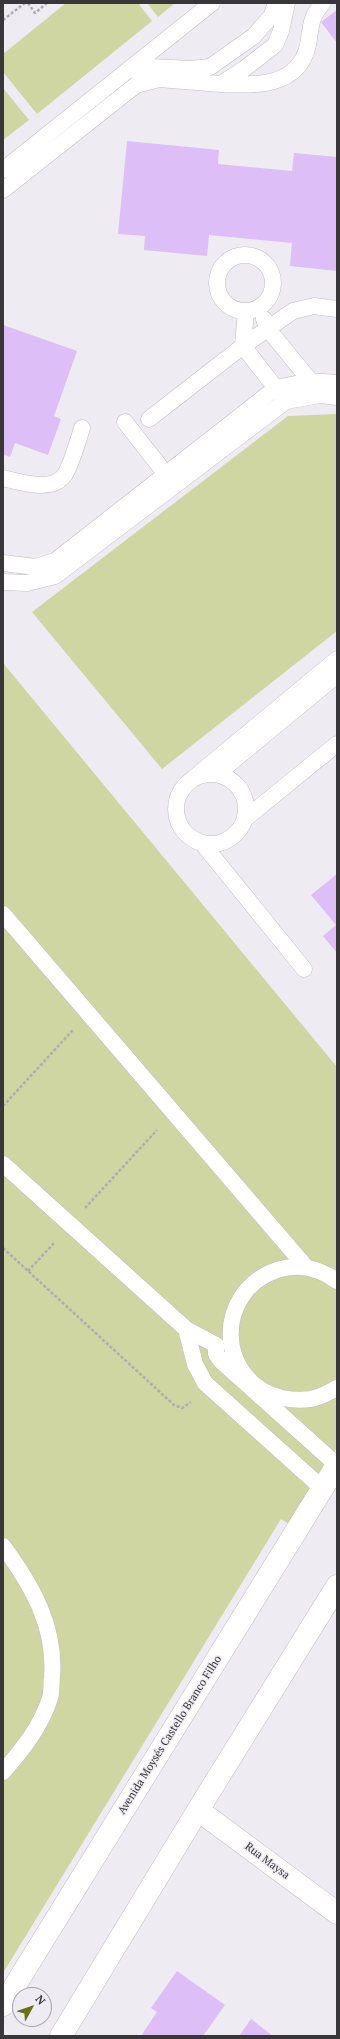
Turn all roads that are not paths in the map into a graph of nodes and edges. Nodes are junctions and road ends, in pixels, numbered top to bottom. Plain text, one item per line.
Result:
1 (212, 3) edge
2 (276, 3) edge
3 (287, 3) edge
4 (324, 3) edge
5 (129, 70) junction
6 (221, 84) junction
7 (3, 170) edge
8 (3, 190) edge
9 (337, 309) edge
10 (268, 328) junction
11 (243, 346) junction
12 (310, 380) junction
13 (337, 383) edge
14 (276, 388) junction
15 (320, 395) junction
16 (337, 397) edge
17 (286, 401) junction
18 (150, 419) dead end
19 (125, 422) dead end
20 (82, 428) dead end
21 (3, 478) edge
22 (170, 479) junction
23 (3, 563) edge
24 (3, 582) edge
25 (337, 659) edge
26 (337, 675) edge
27 (337, 744) edge
28 (217, 774) junction
29 (186, 784) junction
30 (246, 818) junction
31 (202, 843) junction
32 (3, 914) edge
33 (304, 970) dead end
34 (3, 1164) edge
35 (306, 1267) junction
36 (337, 1281) edge
37 (186, 1329) junction
38 (337, 1388) edge
39 (337, 1465) edge
40 (322, 1488) junction
41 (3, 1546) edge
42 (337, 1586) edge
43 (3, 1772) edge
44 (198, 1810) junction
45 (337, 1913) edge
46 (3, 2005) edge
47 (61, 2036) edge

1 - 5 lane
2 - 5 lane
3 - 6 lane
4 - 6 lane
5 - 7 lane
6 - 8 lane
9 - 10 lane
10 - 11 lane
10 - 11 lane
10 - 12 lane
11 - 14 lane
11 - 18 lane
12 - 13 lane
12 - 14 lane
12 - 15 lane
14 - 17 lane
14 - 22 lane
15 - 16 lane
15 - 17 lane
17 - 22 lane
19 - 22 lane
20 - 21 lane
22 - 23 lane
22 - 24 lane
25 - 29 lane
26 - 28 lane
27 - 30 lane
28 - 29 lane
28 - 30 lane
29 - 31 lane
30 - 31 lane
31 - 33 lane
32 - 35 lane
34 - 37 lane
35 - 36 lane
35 - 38 lane
37 - 39 lane
37 - 40 lane
39 - 40 street, Avenida Moysés Castello Branco Filho
40 - 46 street, Avenida Moysés Castello Branco Filho
41 - 43 lane
42 - 44 street
44 - 45 street, Rua Maysa
44 - 47 street

